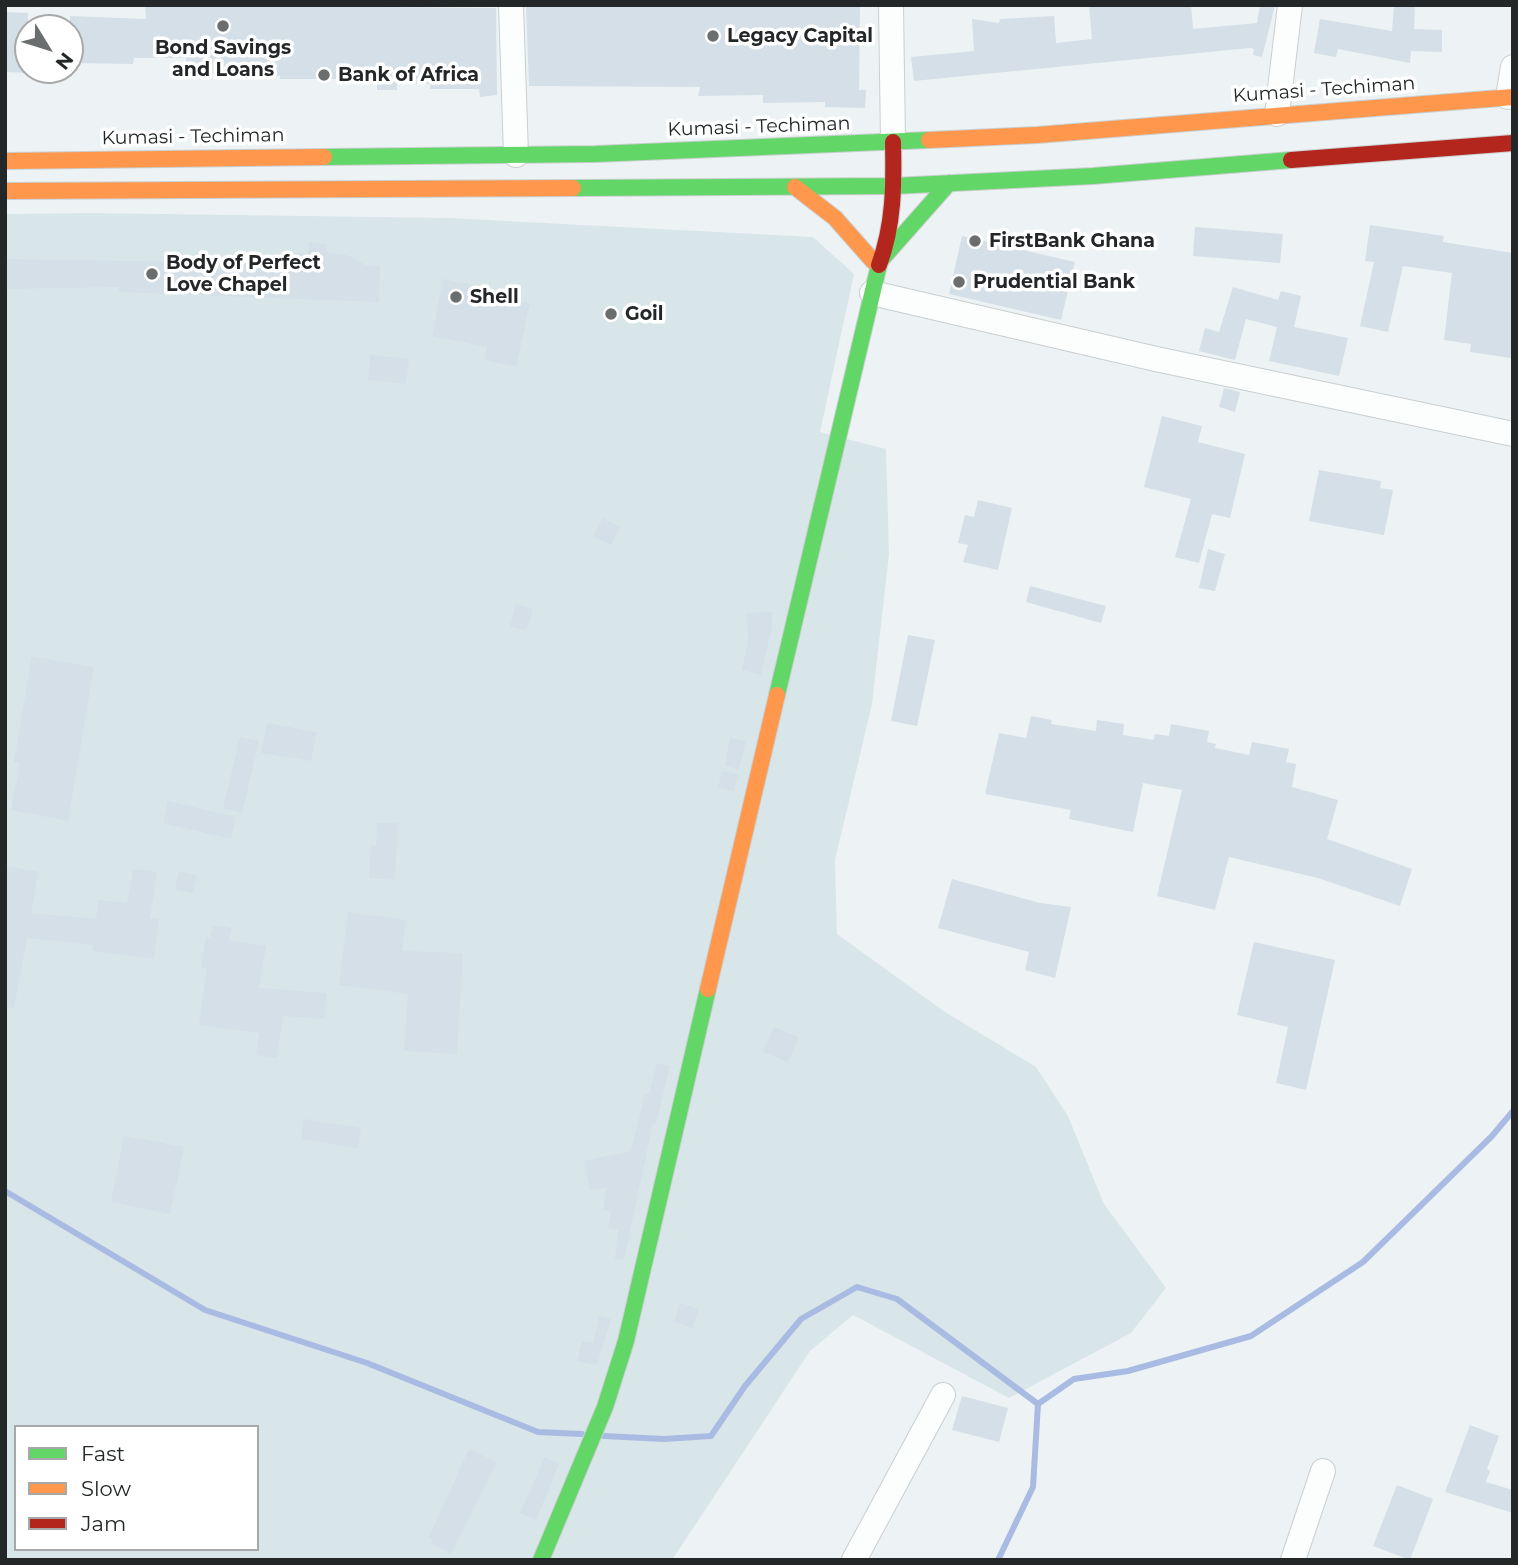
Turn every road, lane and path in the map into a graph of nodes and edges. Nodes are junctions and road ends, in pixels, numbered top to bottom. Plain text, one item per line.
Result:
1 (511, 5) edge
2 (891, 5) edge
3 (1290, 5) edge
4 (1513, 67) edge
5 (1510, 97) edge
6 (1277, 114) junction
7 (1513, 143) edge
8 (877, 151) junction
9 (516, 155) junction
10 (5, 161) edge
11 (949, 183) junction
12 (894, 186) junction
13 (794, 187) junction
14 (5, 191) edge
15 (872, 193) junction
16 (871, 227) dead end
17 (875, 272) junction
18 (1513, 434) edge
19 (943, 1395) dead end
20 (1323, 1471) dead end
21 (541, 1560) edge
22 (854, 1560) edge
23 (1293, 1560) edge

1 - 9 street
2 - 8 street
3 - 6 street
4 - 5 street
5 - 6 main road, Kumasi - Techiman
6 - 8 main road, Kumasi - Techiman
7 - 11 main road
8 - 9 main road, Kumasi - Techiman
8 - 12 main road
8 - 15 main road
9 - 10 main road, Kumasi - Techiman
11 - 12 main road
11 - 17 main road
12 - 15 main road
12 - 17 main road
13 - 14 main road
13 - 15 main road
13 - 17 main road
16 - 17 main road
17 - 18 street
17 - 21 main road
19 - 22 street
20 - 23 street

